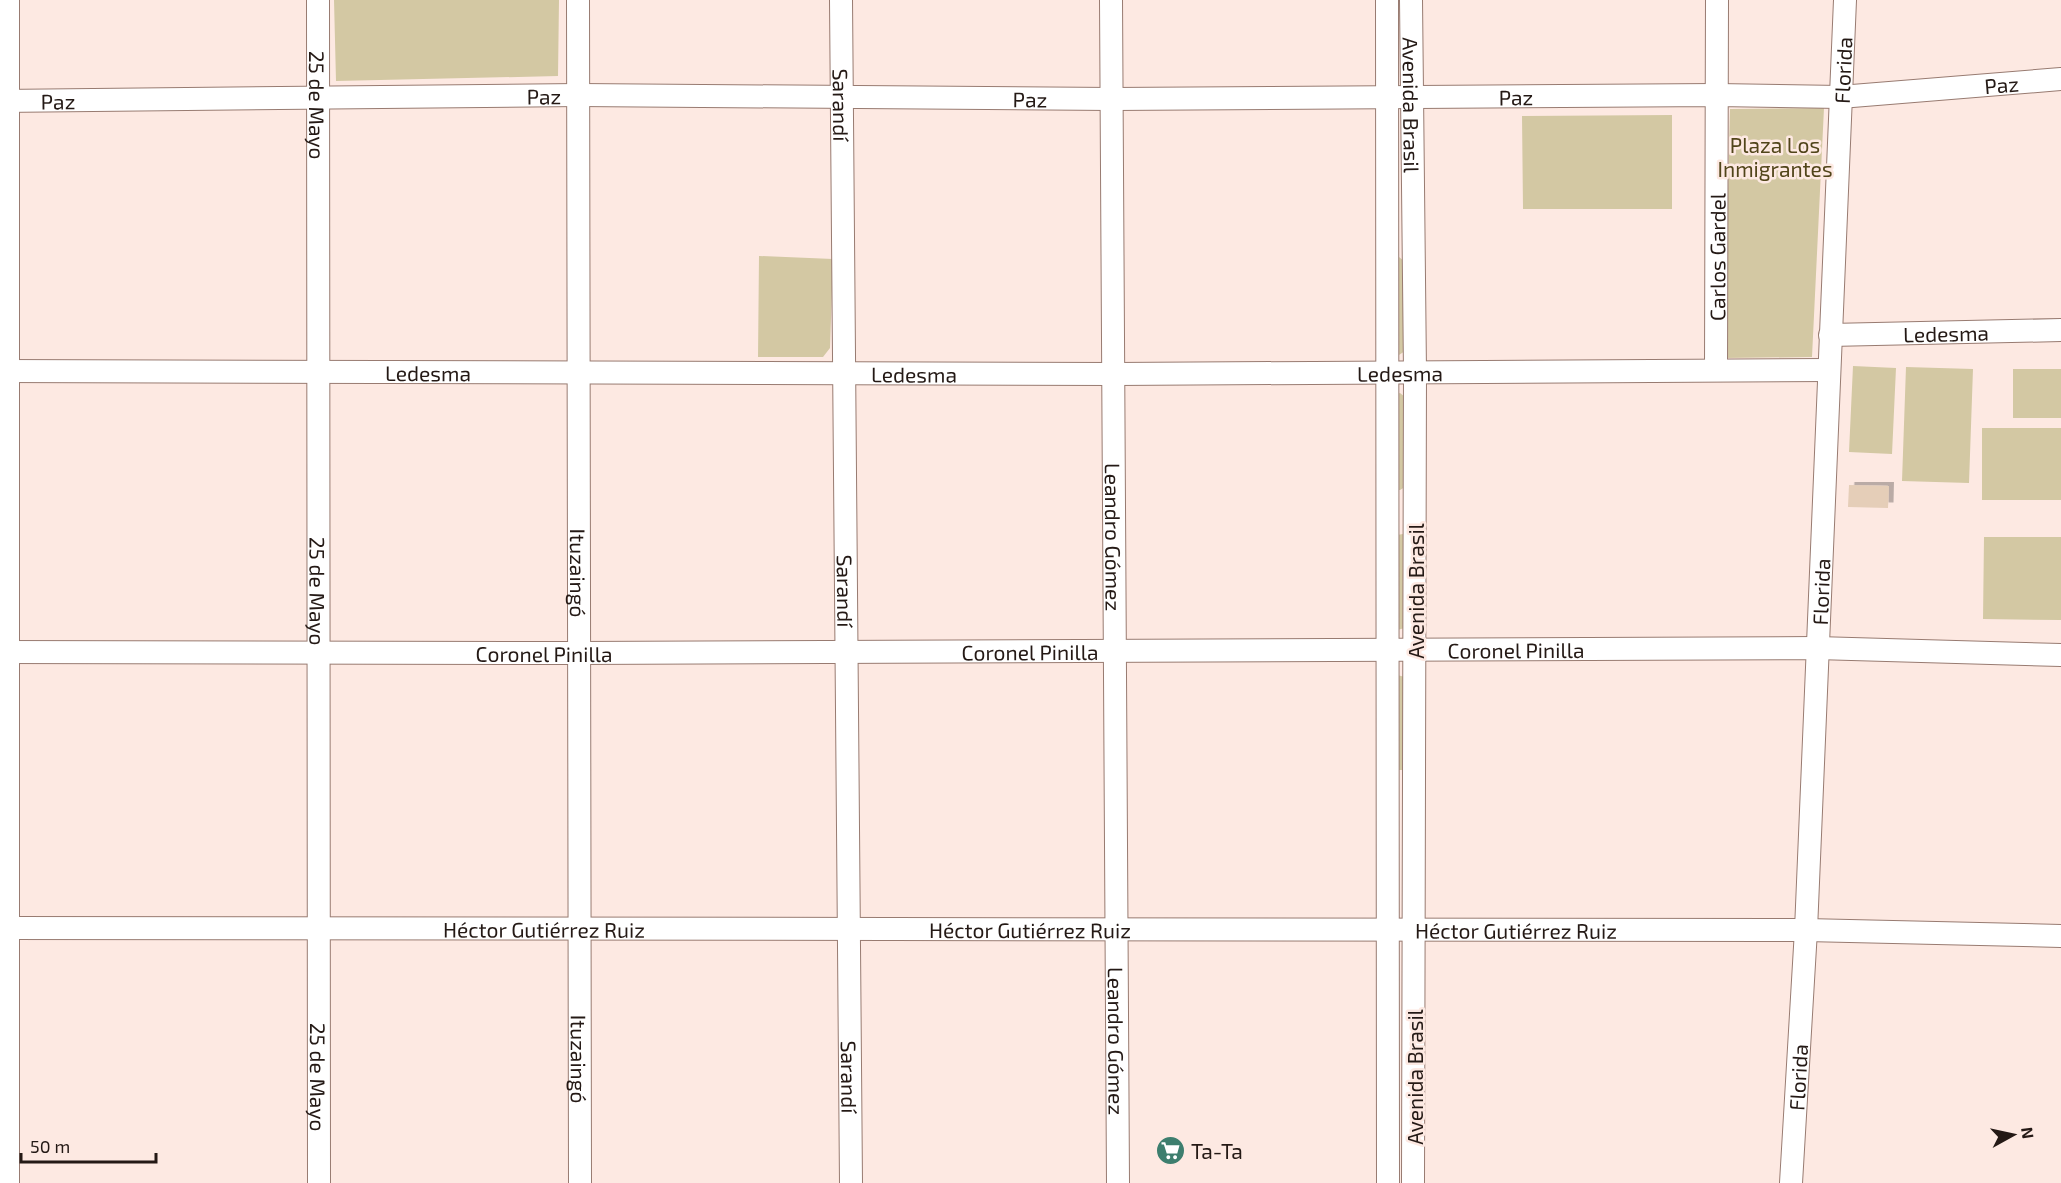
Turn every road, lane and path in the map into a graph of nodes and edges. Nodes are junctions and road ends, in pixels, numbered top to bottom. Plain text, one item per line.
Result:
1 (8, 0) edge
2 (318, 0) edge
3 (578, 0) edge
4 (840, 0) edge
5 (1111, 0) edge
6 (1386, 0) edge
7 (1411, 0) edge
8 (1717, 0) edge
9 (1845, 0) edge
10 (2061, 79) edge
11 (579, 95) junction
12 (1717, 95) junction
13 (1386, 96) junction
14 (1412, 96) junction
15 (318, 97) junction
16 (1840, 97) junction
17 (841, 99) junction
18 (1112, 99) junction
19 (4, 101) edge
20 (2061, 330) edge
21 (1830, 335) junction
22 (1716, 369) junction
23 (5, 370) edge
24 (1828, 370) junction
25 (320, 371) junction
26 (580, 372) junction
27 (845, 372) junction
28 (1387, 372) junction
29 (1415, 372) junction
30 (1115, 374) junction
31 (1817, 648) junction
32 (1415, 649) junction
33 (1387, 650) junction
34 (318, 651) junction
35 (4, 652) edge
36 (1116, 652) junction
37 (579, 653) junction
38 (846, 653) junction
39 (2061, 655) edge
40 (318, 927) junction
41 (4, 928) edge
42 (580, 928) junction
43 (849, 930) junction
44 (1117, 930) junction
45 (1387, 930) junction
46 (1414, 930) junction
47 (1806, 930) junction
48 (2061, 936) edge
49 (8, 1183) edge
50 (319, 1183) edge
51 (580, 1183) edge
52 (851, 1183) edge
53 (1118, 1183) edge
54 (1388, 1183) edge
55 (1413, 1183) edge
56 (1791, 1183) edge

1 - 19 street
2 - 15 street, 25 de Mayo
3 - 11 street, Ituzaingó
4 - 17 street, Sarandí
5 - 18 street, Leandro Gómez
6 - 13 street, Avenida Brasil
7 - 14 street, Avenida Brasil
8 - 12 street, Carlos Gardel
9 - 16 street, Florida
10 - 16 street, Paz
11 - 15 street, Paz
11 - 17 street, Paz
11 - 26 street, Ituzaingó
12 - 14 street, Paz
12 - 16 street, Paz
12 - 22 street, Carlos Gardel
13 - 14 street, Paz
13 - 18 street, Paz
13 - 28 street, Avenida Brasil
14 - 29 street, Avenida Brasil
15 - 19 street, Paz
15 - 25 street, 25 de Mayo
16 - 21 street, Florida
17 - 18 street, Paz
17 - 27 street, Sarandí
18 - 30 street, Leandro Gómez
19 - 23 street
20 - 21 street, Ledesma
21 - 24 street, Florida
22 - 24 street, Ledesma
22 - 29 street, Ledesma
23 - 25 street, Ledesma
23 - 35 street
24 - 31 street, Florida
25 - 26 street, Ledesma
25 - 34 street, 25 de Mayo
26 - 27 street, Ledesma
26 - 37 street, Ituzaingó
27 - 30 street, Ledesma
27 - 38 street, Sarandí
28 - 29 street, Ledesma
28 - 30 street, Ledesma
28 - 33 street, Avenida Brasil
29 - 32 street, Avenida Brasil
30 - 36 street, Leandro Gómez
31 - 32 street, Coronel Pinilla
31 - 39 street, Coronel Pinilla
31 - 47 street, Florida
32 - 33 street, Coronel Pinilla
32 - 46 street, Avenida Brasil
33 - 36 street, Coronel Pinilla
33 - 45 street, Avenida Brasil
34 - 35 street, Coronel Pinilla
34 - 37 street, Coronel Pinilla
34 - 40 street, 25 de Mayo
35 - 41 street
36 - 38 street, Coronel Pinilla
36 - 44 street, Leandro Gómez
37 - 38 street, Coronel Pinilla
37 - 42 street, Ituzaingó
38 - 43 street, Sarandí
40 - 41 street, Héctor Gutiérrez Ruiz
40 - 42 street, Héctor Gutiérrez Ruiz
40 - 50 street, 25 de Mayo
41 - 49 street
42 - 43 street, Héctor Gutiérrez Ruiz
42 - 51 street, Ituzaingó
43 - 44 street, Héctor Gutiérrez Ruiz
43 - 52 street, Sarandí
44 - 45 street, Héctor Gutiérrez Ruiz
44 - 53 street, Leandro Gómez
45 - 46 street, Héctor Gutiérrez Ruiz
45 - 54 street, Avenida Brasil
46 - 47 street, Héctor Gutiérrez Ruiz
46 - 55 street, Avenida Brasil
47 - 48 street, Héctor Gutiérrez Ruiz
47 - 56 street, Florida

